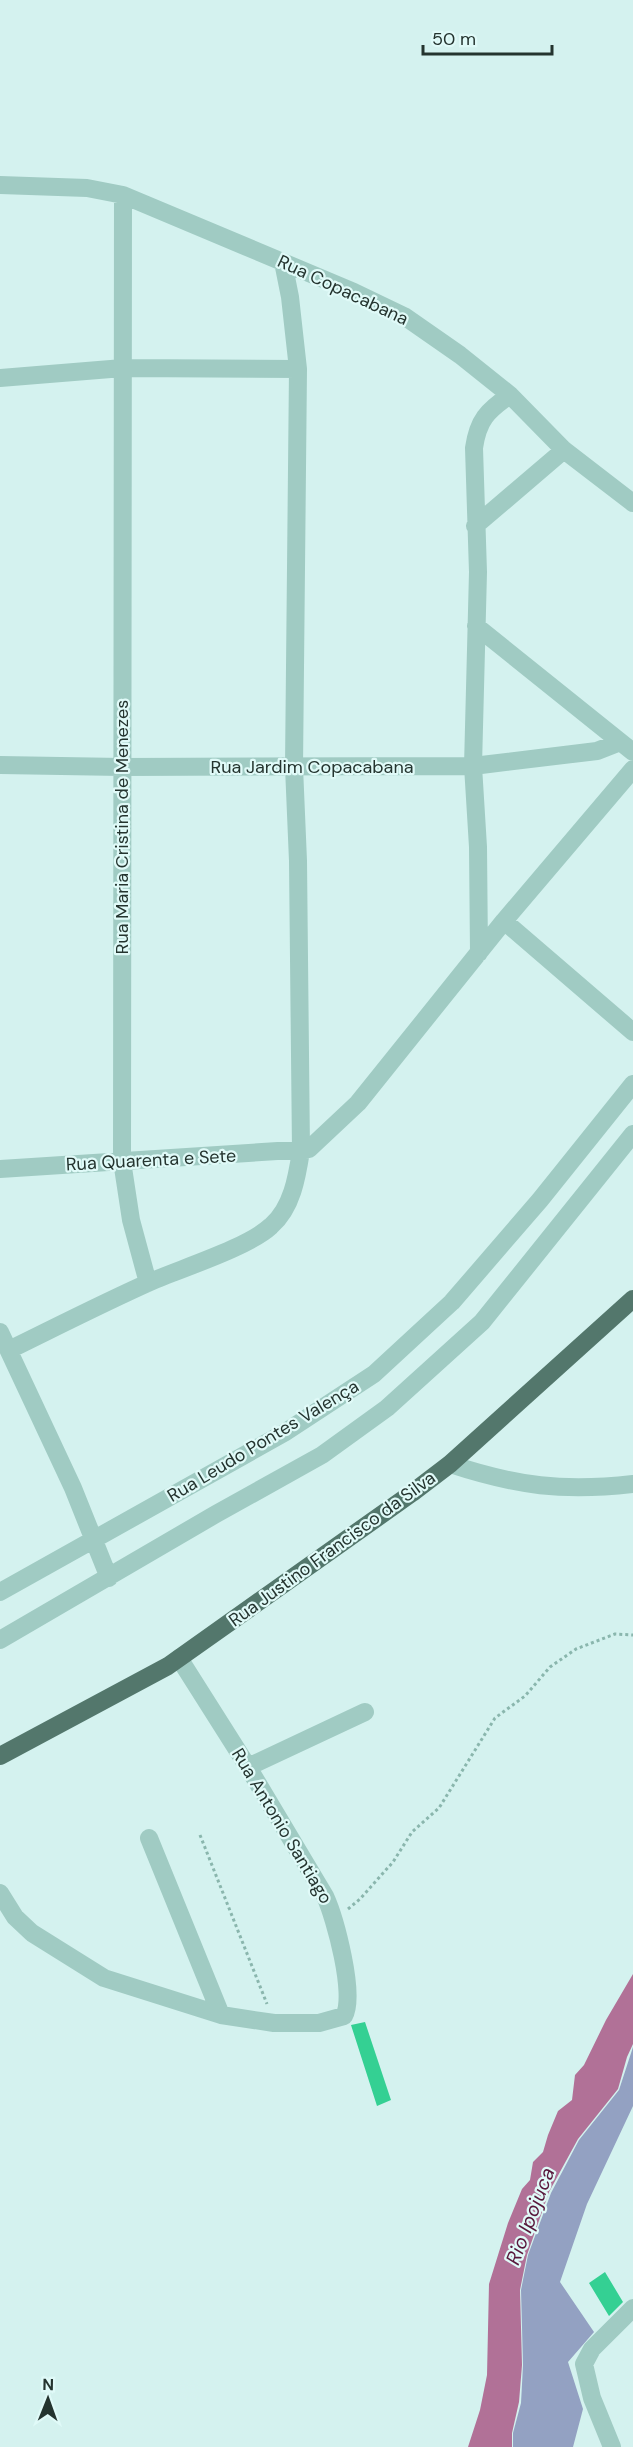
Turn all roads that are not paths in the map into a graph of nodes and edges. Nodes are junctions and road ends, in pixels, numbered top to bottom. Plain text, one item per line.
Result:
1 (0, 185) edge
2 (123, 195) junction
3 (283, 262) junction
4 (123, 368) junction
5 (298, 369) junction
6 (0, 378) edge
7 (510, 394) junction
8 (564, 450) junction
9 (633, 503) edge
10 (475, 526) junction
11 (476, 626) junction
12 (627, 747) edge
13 (0, 765) edge
14 (473, 766) junction
15 (122, 767) junction
16 (294, 767) junction
17 (633, 770) edge
18 (504, 921) junction
19 (479, 953) junction
20 (633, 1032) edge
21 (633, 1084) edge
22 (633, 1134) edge
23 (301, 1151) junction
24 (122, 1161) junction
25 (0, 1169) edge
26 (147, 1283) junction
27 (633, 1299) edge
28 (0, 1332) edge
29 (9, 1350) junction
30 (450, 1464) junction
31 (633, 1484) edge
32 (93, 1540) junction
33 (109, 1578) junction
34 (0, 1592) edge
35 (0, 1640) edge
36 (179, 1658) junction
37 (365, 1712) dead end
38 (0, 1756) edge
39 (248, 1767) junction
40 (149, 1838) dead end
41 (0, 1893) edge
42 (221, 2015) junction
43 (633, 2308) edge
44 (608, 2444) edge

1 - 2 street, Rua Copacabana
2 - 3 street, Rua Copacabana
2 - 4 street, Rua Maria Cristina de Menezes
3 - 5 street
3 - 7 street, Rua Copacabana
4 - 5 street
4 - 6 street
4 - 15 street, Rua Maria Cristina de Menezes
5 - 16 street
7 - 8 street, Rua Copacabana
7 - 10 street
8 - 9 street, Rua Copacabana
8 - 10 street
10 - 11 street
11 - 12 street
11 - 14 street
12 - 14 street, Rua Jardim Copacabana
13 - 15 street, Rua Jardim Copacabana
14 - 16 street, Rua Jardim Copacabana
14 - 19 street
15 - 16 street, Rua Jardim Copacabana
15 - 24 street, Rua Maria Cristina de Menezes
16 - 23 street
17 - 18 street
18 - 19 street
18 - 20 street
19 - 23 street
21 - 32 street, Rua Leudo Pontes Valença
22 - 33 street
23 - 24 street, Rua Quarenta e Sete
23 - 26 street
24 - 25 street, Rua Quarenta e Sete
24 - 26 street, Rua Maria Cristina de Menezes
26 - 29 street
27 - 30 main road, Rua Justino Francisco da Silva
28 - 29 street
29 - 32 street
30 - 31 street
30 - 36 main road, Rua Justino Francisco da Silva
32 - 33 street
32 - 34 street, Rua Leudo Pontes Valença
33 - 35 street
36 - 38 main road, Rua Justino Francisco da Silva
36 - 39 street, Rua Antonio Santiago
37 - 39 street
39 - 42 street, Rua Antonio Santiago
40 - 42 street
41 - 42 street
43 - 44 street

